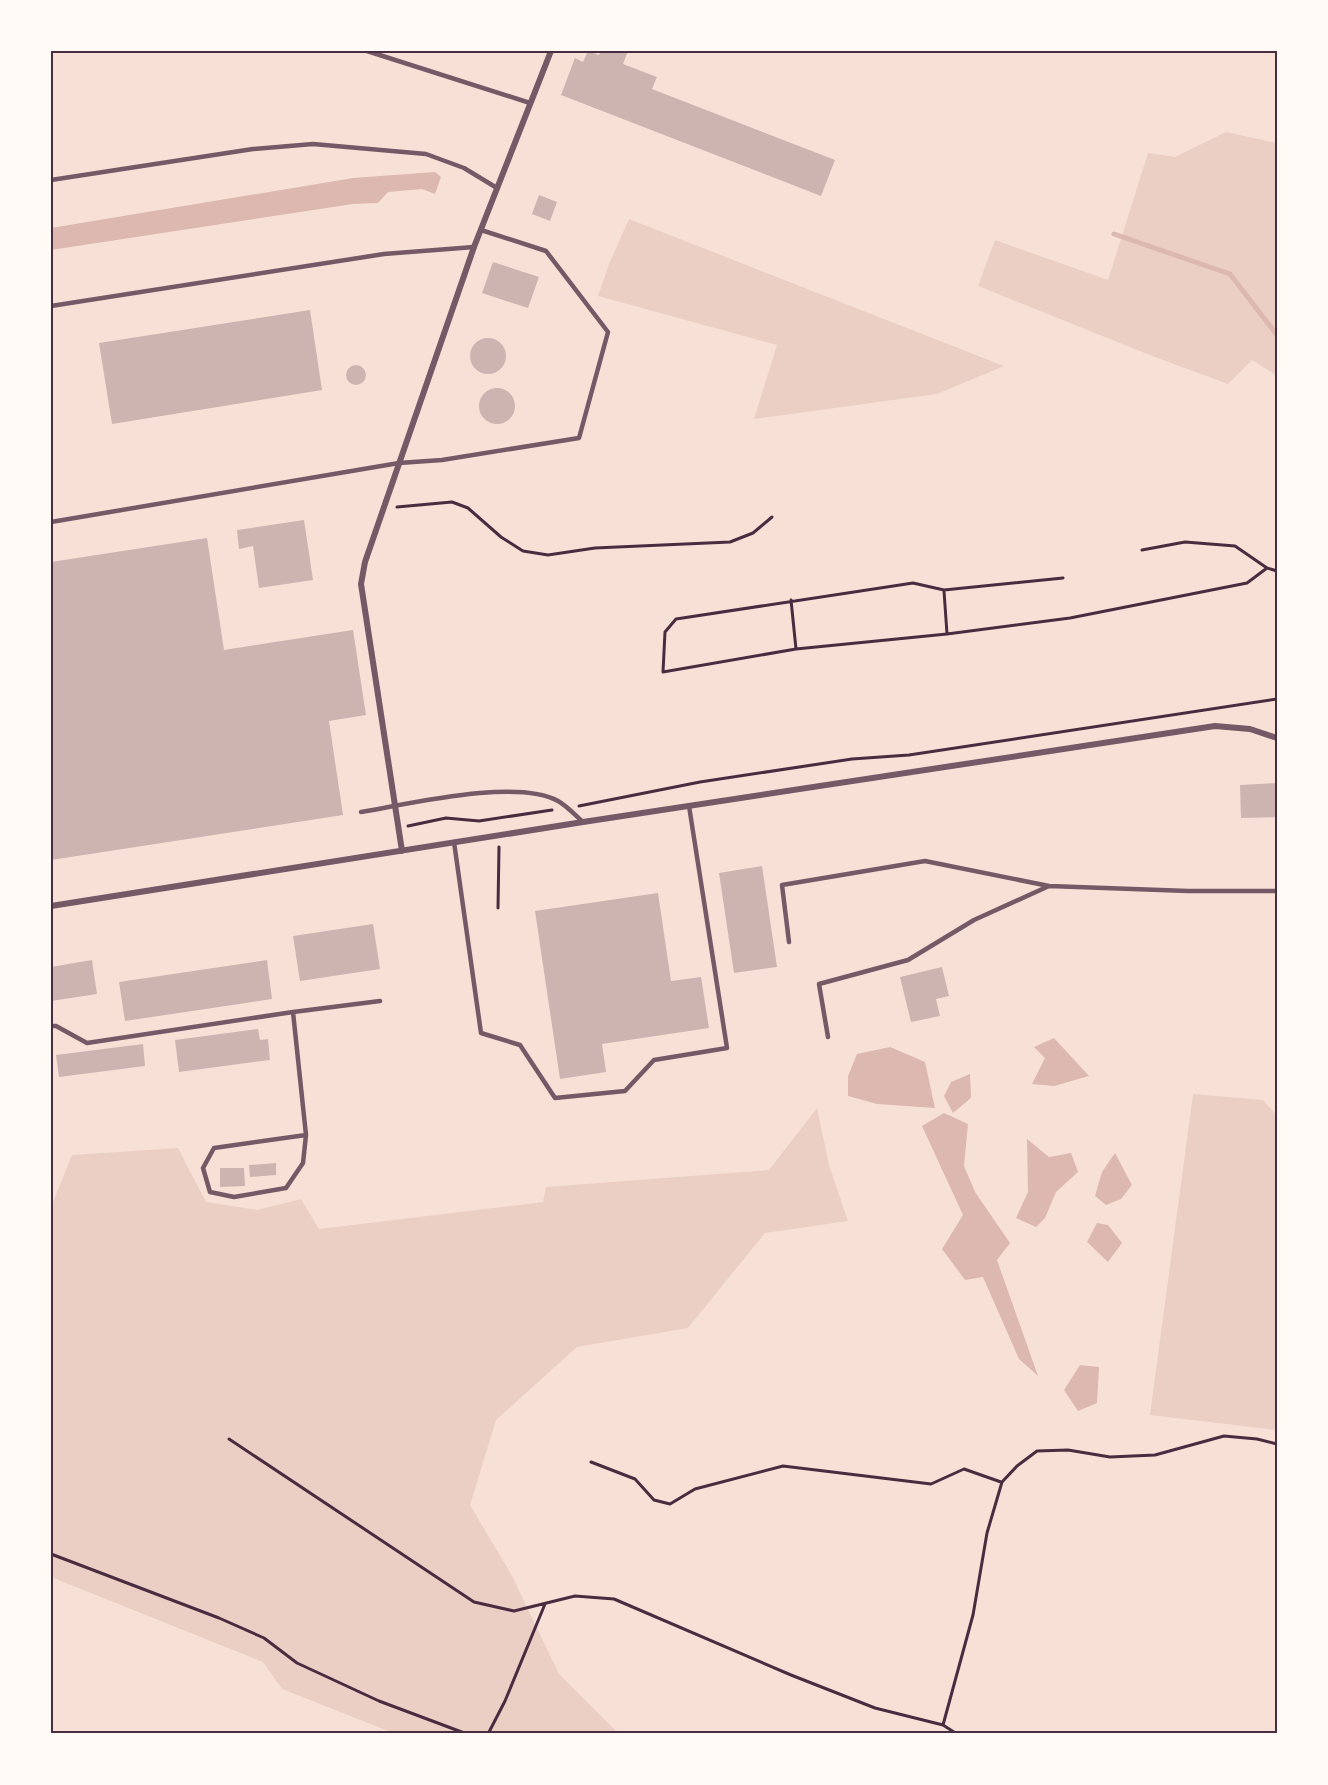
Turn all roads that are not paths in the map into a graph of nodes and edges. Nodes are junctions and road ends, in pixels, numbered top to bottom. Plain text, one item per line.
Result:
1 (367, 51) edge
2 (551, 51) edge
3 (530, 103) junction
4 (51, 180) edge
5 (497, 188) junction
6 (481, 230) junction
7 (474, 247) junction
8 (51, 306) edge
9 (399, 462) junction
10 (51, 522) edge
11 (1277, 738) edge
12 (689, 806) junction
13 (361, 812) dead end
14 (583, 822) junction
15 (454, 842) junction
16 (402, 851) junction
17 (1049, 886) junction
18 (1277, 891) edge
19 (51, 906) edge
20 (789, 942) dead end
21 (380, 1001) dead end
22 (293, 1012) junction
23 (51, 1026) edge
24 (828, 1037) dead end
25 (306, 1135) junction

1 - 3 lane
2 - 3 street
3 - 5 street
4 - 5 lane
5 - 6 street
6 - 7 street
6 - 9 lane
7 - 8 lane
7 - 9 street
9 - 10 lane
9 - 16 street
11 - 12 street
12 - 14 street
12 - 15 lane
13 - 14 lane
14 - 15 street
15 - 16 street
16 - 19 street
17 - 18 lane
17 - 20 lane
17 - 24 lane
21 - 22 lane
22 - 23 lane
22 - 25 lane
25 - 25 lane

